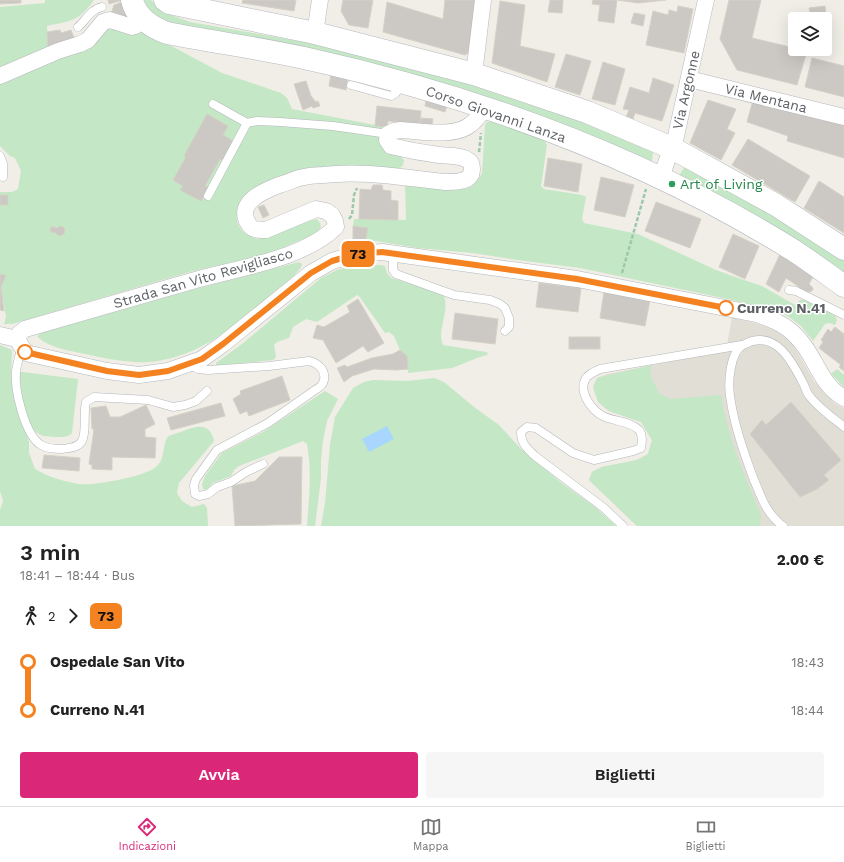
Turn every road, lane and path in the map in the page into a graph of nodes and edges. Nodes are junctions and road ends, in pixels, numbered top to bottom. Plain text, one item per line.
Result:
1 (132, 0) edge
2 (164, 0) edge
3 (320, 0) edge
4 (483, 0) edge
5 (706, 0) edge
6 (103, 9) edge
7 (142, 19) junction
8 (78, 27) dead end
9 (315, 32) junction
10 (474, 74) junction
11 (0, 76) edge
12 (689, 79) junction
13 (400, 82) junction
14 (351, 85) dead end
15 (214, 104) dead end
16 (485, 107) junction
17 (844, 116) edge
18 (247, 123) junction
19 (388, 134) junction
20 (672, 148) junction
21 (0, 156) edge
22 (378, 174) junction
23 (656, 175) junction
24 (3, 177) dead end
25 (208, 196) dead end
26 (336, 221) junction
27 (844, 249) edge
28 (393, 254) junction
29 (844, 286) edge
30 (619, 287) junction
31 (789, 290) dead end
32 (844, 315) edge
33 (505, 331) dead end
34 (0, 335) edge
35 (19, 343) junction
36 (742, 345) junction
37 (189, 365) junction
38 (207, 391) dead end
39 (844, 398) edge
40 (844, 427) edge
41 (263, 464) dead end
42 (623, 526) edge
43 (783, 526) edge

1 - 7 street, Corso Giovanni Lanza
2 - 9 street, Corso Giovanni Lanza
3 - 9 street
4 - 10 street
5 - 12 street, Via Argonne
6 - 7 street
6 - 8 lane
6 - 11 street
7 - 13 street, Corso Giovanni Lanza
9 - 10 street, Corso Giovanni Lanza
10 - 20 street, Corso Giovanni Lanza
12 - 17 street, Via Mentana
12 - 20 street, Via Argonne
13 - 14 lane
13 - 16 street, Corso Giovanni Lanza
15 - 18 lane
16 - 19 street
16 - 23 street, Corso Giovanni Lanza
18 - 19 lane
18 - 25 lane
19 - 22 street, Strada San Vito Revigliasco
20 - 23 street, Via Argonne
20 - 27 street, Corso Giovanni Lanza
21 - 24 lane
22 - 26 path
22 - 26 street, Strada San Vito Revigliasco
23 - 29 street, Corso Giovanni Lanza
23 - 30 path
26 - 35 street, Strada San Vito Revigliasco
28 - 30 street
28 - 33 lane
28 - 37 street
30 - 39 street
31 - 32 lane
34 - 35 street
35 - 37 street
35 - 38 lane
36 - 40 lane
36 - 42 lane
36 - 43 lane
37 - 41 lane

